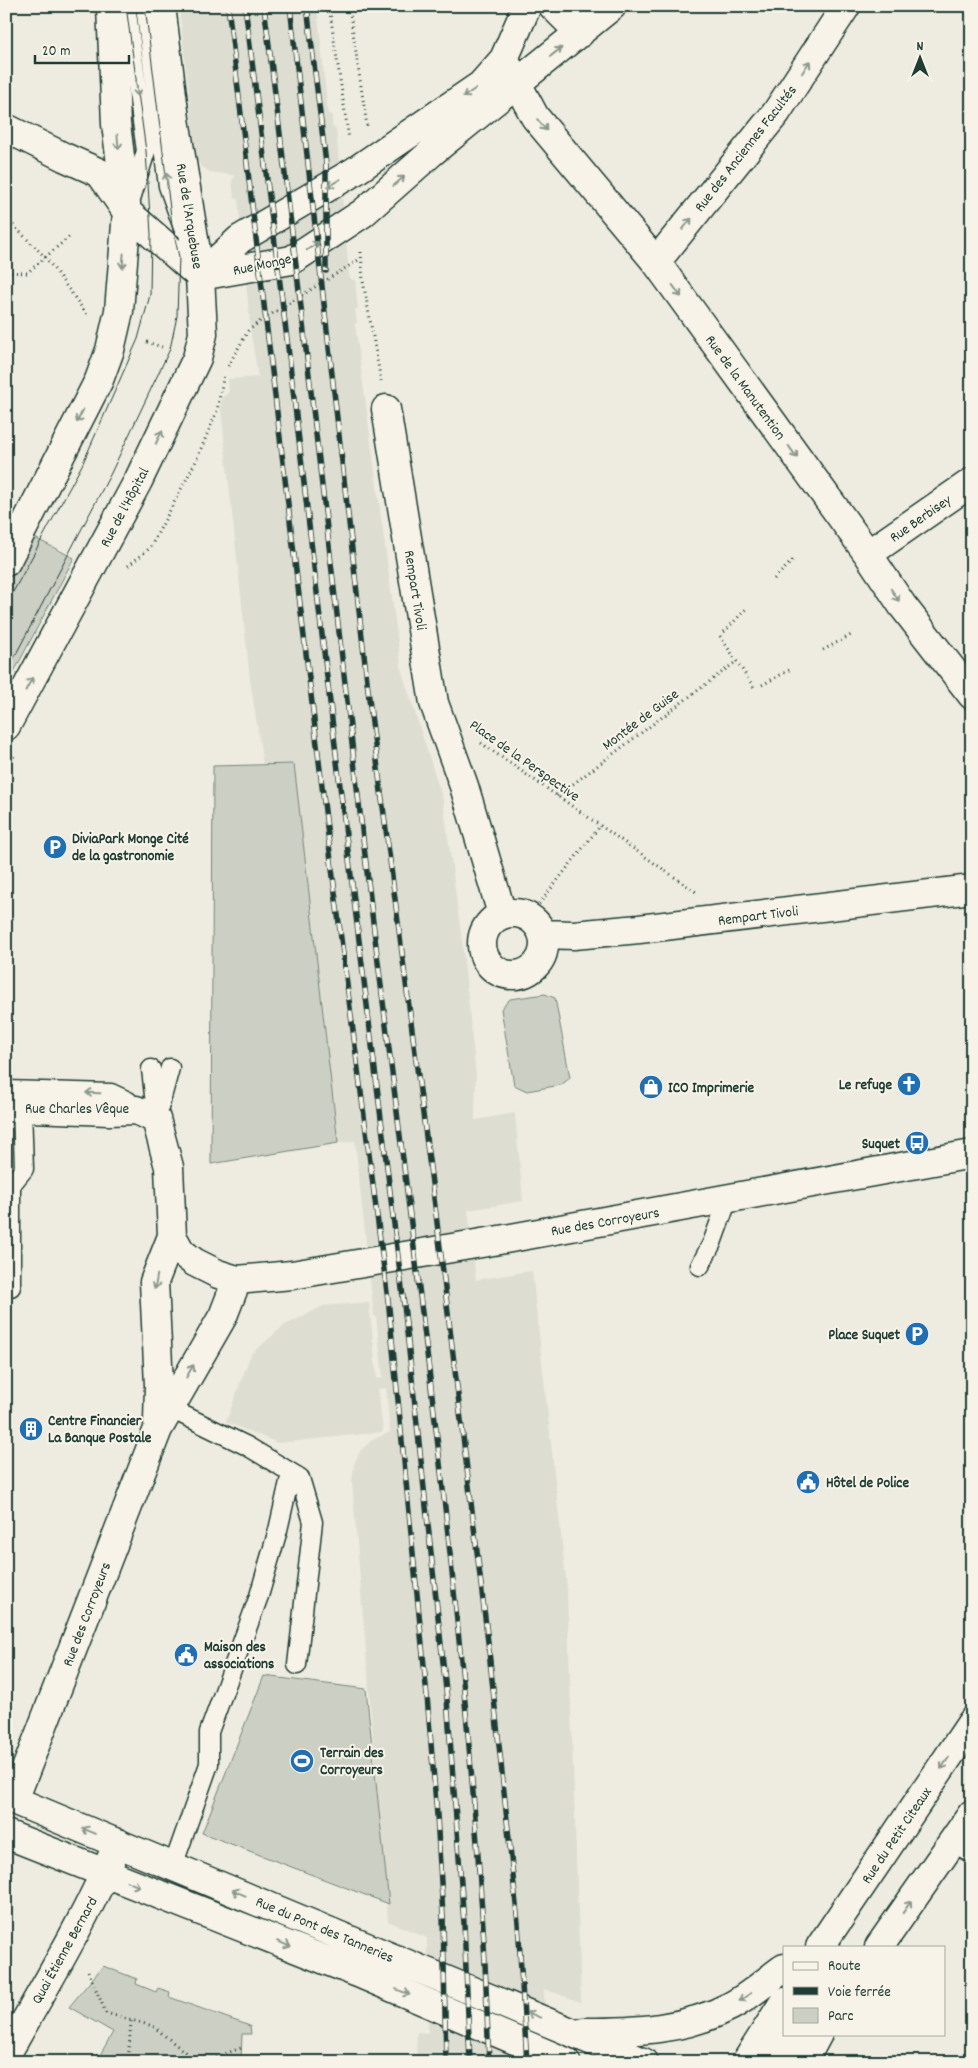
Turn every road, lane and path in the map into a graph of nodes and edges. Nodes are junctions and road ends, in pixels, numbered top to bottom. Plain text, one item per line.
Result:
1 (110, 6) edge
2 (126, 6) edge
3 (145, 6) edge
4 (161, 6) edge
5 (329, 6) edge
6 (350, 6) edge
7 (527, 6) edge
8 (553, 6) edge
9 (612, 6) edge
10 (846, 6) edge
11 (580, 33) junction
12 (504, 59) junction
13 (518, 83) junction
14 (6, 128) edge
15 (383, 152) junction
16 (355, 170) junction
17 (127, 212) junction
18 (6, 218) edge
19 (70, 236) dead end
20 (46, 258) junction
21 (656, 262) junction
22 (6, 272) edge
23 (200, 276) junction
24 (93, 324) dead end
25 (147, 342) dead end
26 (162, 347) dead end
27 (225, 370) dead end
28 (386, 408) joint
29 (972, 482) edge
30 (14, 539) edge
31 (868, 554) junction
32 (794, 558) dead end
33 (6, 562) edge
34 (774, 579) dead end
35 (746, 610) dead end
36 (724, 632) dead end
37 (851, 635) dead end
38 (720, 636) dead end
39 (823, 650) dead end
40 (736, 661) junction
41 (791, 669) dead end
42 (762, 685) dead end
43 (755, 689) dead end
44 (972, 695) edge
45 (438, 712) junction
46 (6, 726) edge
47 (557, 796) junction
48 (600, 826) junction
49 (972, 889) edge
50 (701, 895) dead end
51 (502, 914) junction
52 (536, 926) junction
53 (170, 1068) dead end
54 (151, 1069) dead end
55 (11, 1102) edge
56 (146, 1114) junction
57 (972, 1154) edge
58 (728, 1199) junction
59 (172, 1236) junction
60 (700, 1266) dead end
61 (237, 1280) junction
62 (6, 1287) edge
63 (164, 1419) junction
64 (291, 1473) junction
65 (297, 1665) dead end
66 (972, 1722) edge
67 (10, 1798) edge
68 (972, 1814) edge
69 (6, 1834) edge
70 (118, 1843) junction
71 (964, 1843) edge
72 (173, 1866) junction
73 (106, 1874) junction
74 (840, 1915) junction
75 (74, 1935) junction
76 (809, 1946) edge
77 (821, 1946) edge
78 (828, 1946) edge
79 (880, 1946) edge
80 (783, 1969) edge
81 (783, 2004) edge
82 (131, 2020) junction
83 (573, 2032) junction
84 (791, 2036) edge
85 (817, 2036) edge
86 (241, 2048) dead end
87 (6, 2055) edge
88 (130, 2061) edge
89 (198, 2062) edge
90 (202, 2062) edge
91 (566, 2062) edge
92 (643, 2062) edge
93 (746, 2062) edge
94 (777, 2062) edge
95 (803, 2062) edge

1 -> 17 street
2 -> 17 lane
23 -> 3 lane, Rue de l'Arquebuse
4 - 23 street, Rue de l'Arquebuse
5 - 16 path
6 - 15 path
7 - 12 street, Rue Monge
8 - 11 street
9 - 11 street, Rue Monge
21 -> 10 street, Rue des Anciennes Facultés
13 -> 11 street, Rue Monge
12 - 13 street, Rue de la Manutention
12 -> 15 street, Rue Monge
13 -> 21 street, Rue de la Manutention
23 -> 13 street, Rue Monge
14 - 17 street
15 - 16 street, Rue Monge
16 -> 23 street, Rue Monge
17 - 23 street
17 -> 30 street
18 - 20 path
19 - 20 path
20 - 22 path
20 - 24 path
21 -> 31 street, Rue de la Manutention
46 -> 23 street, Rue de l'Hôpital
25 - 26 path
27 - 28 path
28 - 45 street, Rempart Tivoli
29 - 31 street, Rue Berbisey
30 - 33 street
31 -> 44 street, Rue de la Manutention
32 - 34 path
35 - 36 path
37 - 39 path
38 - 40 path
40 - 43 path
40 - 47 path, Montée de Guise
41 - 42 path
45 - 47 path, Place de la Perspective
45 - 51 street, Rempart Tivoli
47 - 48 path, Place de la Perspective
48 - 50 path, Place de la Perspective
48 - 52 path
49 - 52 street, Rempart Tivoli
51 - 52 street
51 - 52 street
53 - 56 lane
54 - 56 lane
55 - 56 street, Rue Charles Vêque
55 - 62 lane
56 - 59 street, Rue des Corroyeurs
57 - 58 street, Rue des Corroyeurs
58 - 60 lane
58 - 61 street, Rue des Corroyeurs
59 - 61 street, Rue des Corroyeurs
59 -> 63 street, Rue des Corroyeurs
63 -> 61 street, Rue des Corroyeurs
63 - 64 lane
63 - 67 street, Rue des Corroyeurs
64 - 65 lane
64 - 72 lane
66 -> 74 street, Rue du Petit Citeaux
70 -> 67 street, Rue du Pont des Tanneries
68 - 71 street
69 - 73 street, Rue du Pont des Tanneries
70 - 72 street, Rue du Pont des Tanneries
70 - 73 street, Quai Étienne Bernard
79 -> 71 street
83 -> 72 street, Rue du Pont des Tanneries
73 - 75 street, Quai Étienne Bernard
73 -> 91 street, Rue du Pont des Tanneries
74 - 76 street
74 - 77 street, Rue du Petit Citeaux
74 - 78 street
75 - 82 path
75 - 87 street, Quai Étienne Bernard
80 -> 83 street
81 - 93 street
82 - 88 path
82 - 89 path
83 - 92 street, Rue du Pont des Tanneries
84 - 94 street
85 - 95 street
86 - 90 path

